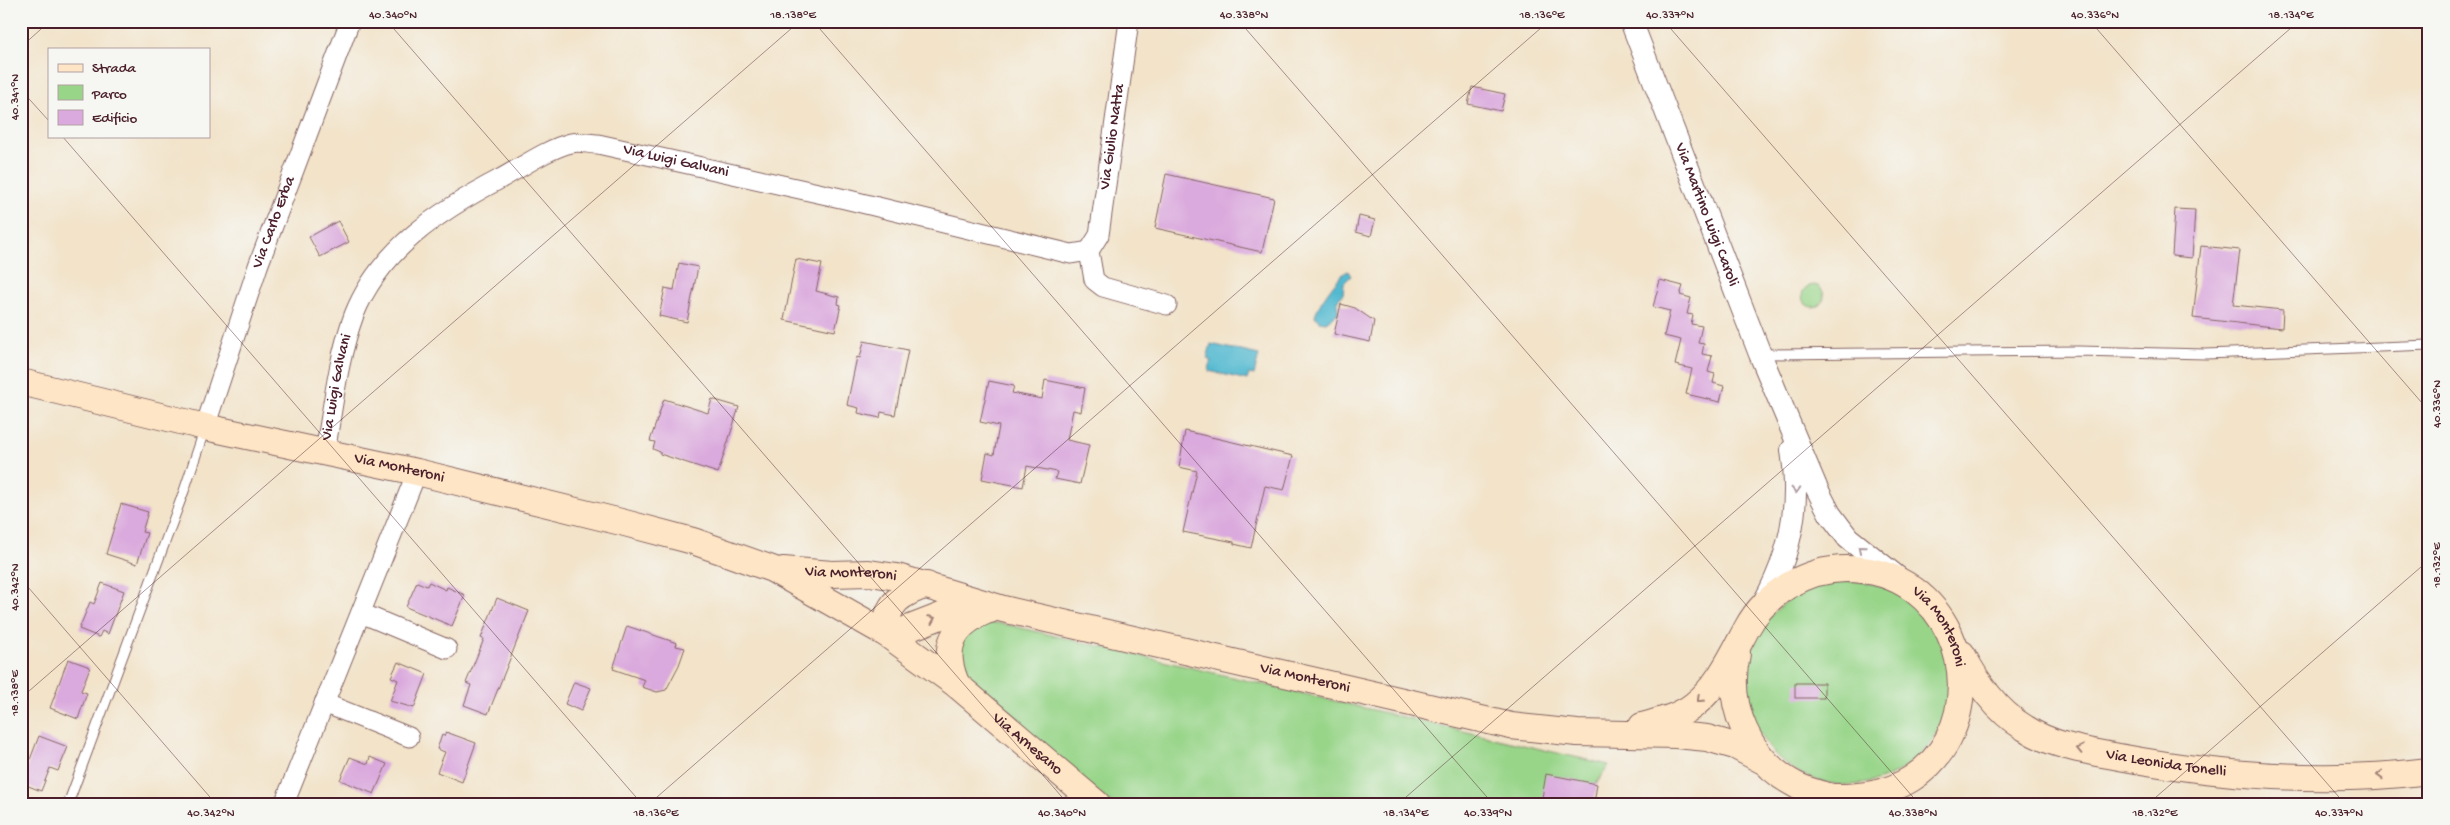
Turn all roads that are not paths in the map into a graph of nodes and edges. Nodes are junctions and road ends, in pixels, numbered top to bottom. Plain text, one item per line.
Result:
1 (350, 21) edge
2 (1128, 21) edge
3 (1631, 21) edge
4 (1089, 251) junction
5 (1166, 305) dead end
6 (2429, 346) edge
7 (1760, 354) junction
8 (21, 382) edge
9 (1782, 407) junction
10 (205, 426) junction
11 (325, 452) junction
12 (417, 472) junction
13 (772, 569) junction
14 (927, 585) junction
15 (1914, 590) junction
16 (1761, 609) junction
17 (995, 610) junction
18 (361, 613) junction
19 (885, 633) junction
20 (1953, 638) junction
21 (1739, 646) junction
22 (447, 649) dead end
23 (956, 685) junction
24 (324, 703) junction
25 (1610, 734) junction
26 (409, 737) dead end
27 (1765, 762) junction
28 (2429, 771) edge
29 (1845, 800) edge
30 (68, 804) edge
31 (284, 804) edge
32 (1097, 804) edge

1 - 10 street, Via Carlo Erba
2 - 4 street, Via Giulio Natta
3 - 7 street, Via Martino Luigi Caroli
4 - 5 street
4 - 11 street, Via Luigi Galvani
6 - 7 lane
7 - 9 street, Via Martino Luigi Caroli
8 - 10 main road, Via Monteroni
15 -> 9 street, Via Martino Luigi Caroli
9 -> 16 street, Via Martino Luigi Caroli
10 - 11 main road, Via Monteroni
10 - 30 lane
11 - 12 main road, Via Monteroni
12 - 13 main road, Via Monteroni
12 - 18 street
13 - 14 main road, Via Monteroni
13 - 19 main road, Via Monteroni
14 - 17 main road, Via Monteroni
14 - 19 main road, Via Monteroni
15 - 16 main road, Via Monteroni
15 - 20 main road, Via Monteroni
16 - 21 main road, Via Monteroni
19 -> 17 main road, Via Monteroni
17 - 23 main road
17 - 25 main road, Via Monteroni
18 - 22 street
18 - 24 street
19 - 23 main road, Via Monteroni
28 -> 20 main road, Via Leonida Tonelli
20 - 29 main road, Via Monteroni
21 -> 25 main road, Via Monteroni
21 - 27 main road, Via Monteroni
23 - 32 main road, Via Arnesano
24 - 26 street
24 - 31 street
25 - 27 main road, Via Monteroni
27 - 29 main road, Via Monteroni

